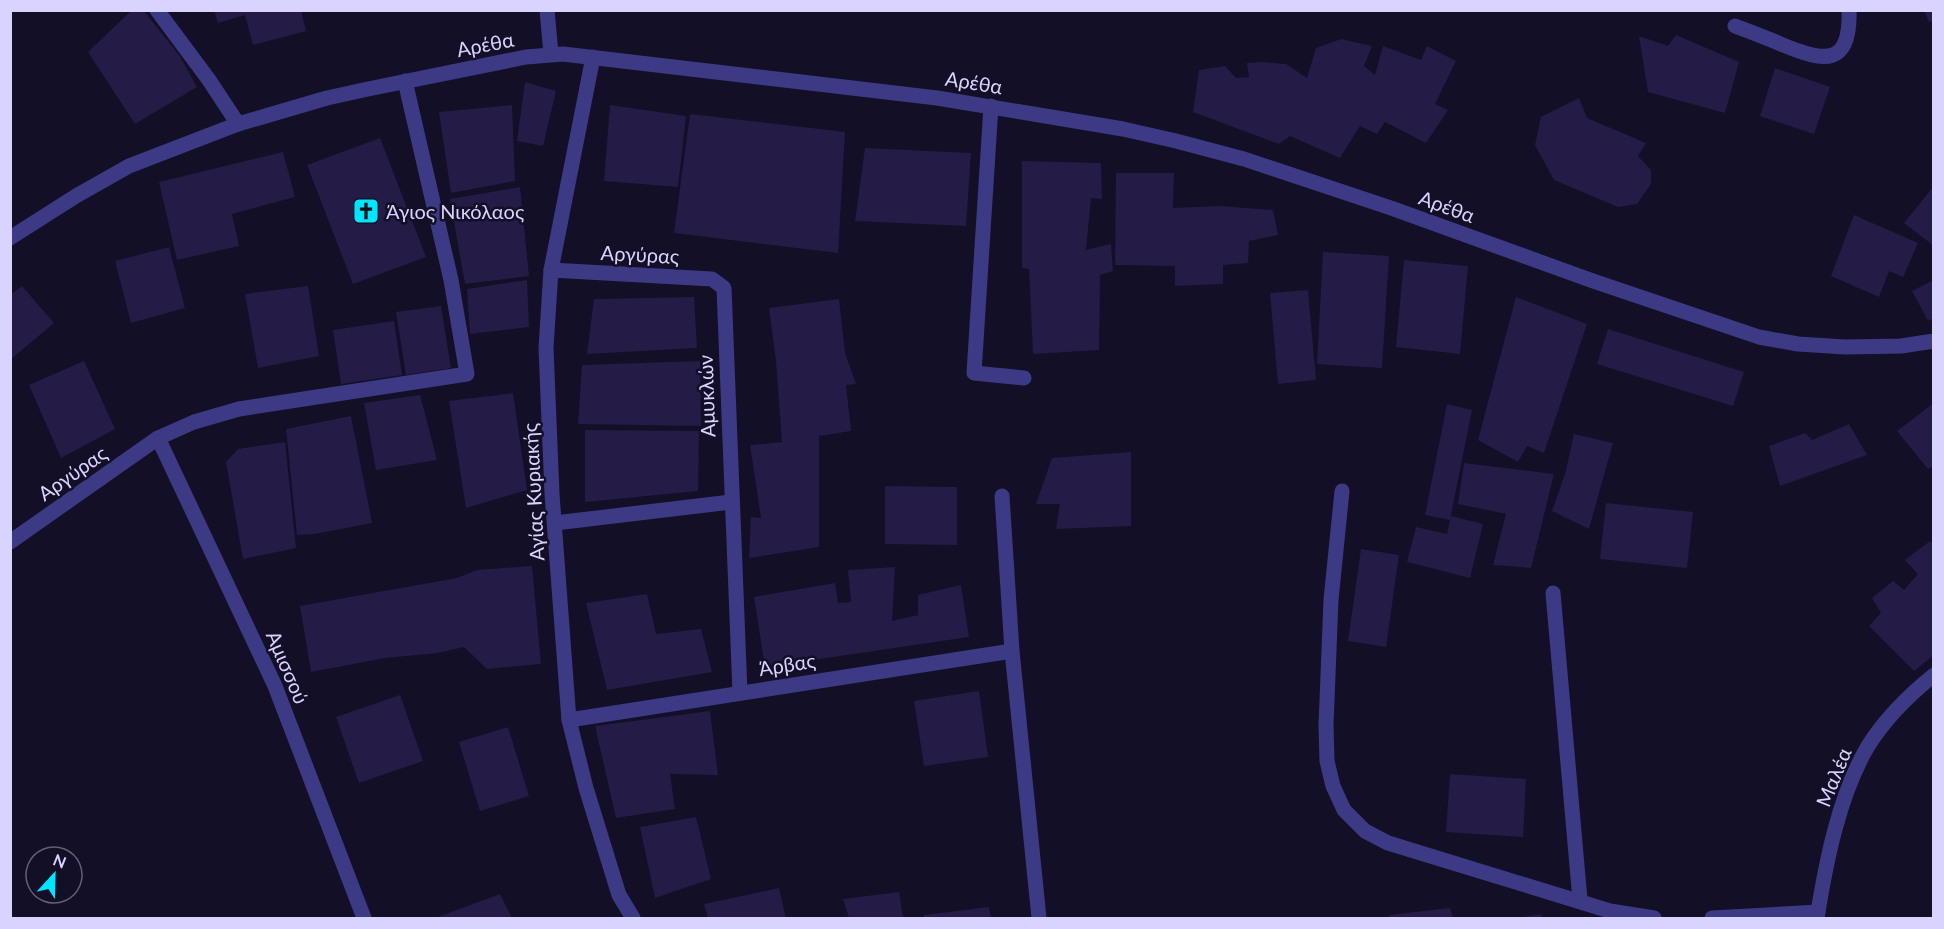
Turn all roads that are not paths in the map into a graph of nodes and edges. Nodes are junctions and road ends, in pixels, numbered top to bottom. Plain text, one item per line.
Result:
1 (158, 10) edge
2 (547, 10) edge
3 (1849, 10) edge
4 (1735, 26) dead end
5 (551, 54) junction
6 (593, 57) junction
7 (405, 81) junction
8 (991, 106) junction
9 (237, 124) junction
10 (10, 238) edge
11 (550, 270) junction
12 (724, 288) joint
13 (1934, 341) edge
14 (1024, 378) dead end
15 (158, 438) junction
16 (1342, 491) dead end
17 (1002, 496) dead end
18 (731, 502) junction
19 (555, 523) junction
20 (10, 542) edge
21 (1553, 593) dead end
22 (1012, 651) junction
23 (1934, 675) edge
24 (740, 693) junction
25 (569, 720) junction
26 (1580, 900) junction
27 (1817, 915) edge
28 (364, 918) edge
29 (633, 918) edge
30 (1039, 918) edge
31 (1654, 918) edge
32 (1712, 918) edge

1 - 9 street
2 - 5 street
3 - 4 street
5 - 6 street, Αρέθα
5 - 7 street, Αρέθα
6 - 8 street, Αρέθα
6 - 11 street, Αγίας Κυριακής
7 - 9 street, Αρέθα
7 - 15 street, Αργύρας
8 - 13 street, Αρέθα
8 - 14 street
9 - 10 street, Αρέθα
11 - 12 street, Αργύρας
11 - 19 street, Αγίας Κυριακής
12 - 18 street, Αμυκλών
15 - 20 street, Αργύρας
15 - 28 street, Αμισσού
16 - 26 street
17 - 22 street
18 - 19 street
18 - 24 street, Αμυκλών
19 - 25 street, Αγίας Κυριακής
21 - 26 street
22 - 24 street, Άρβας
22 - 30 street
23 - 27 street, Μαλέα
24 - 25 street, Άρβας
25 - 29 street, Αγίας Κυριακής
26 - 31 street
27 - 32 street

